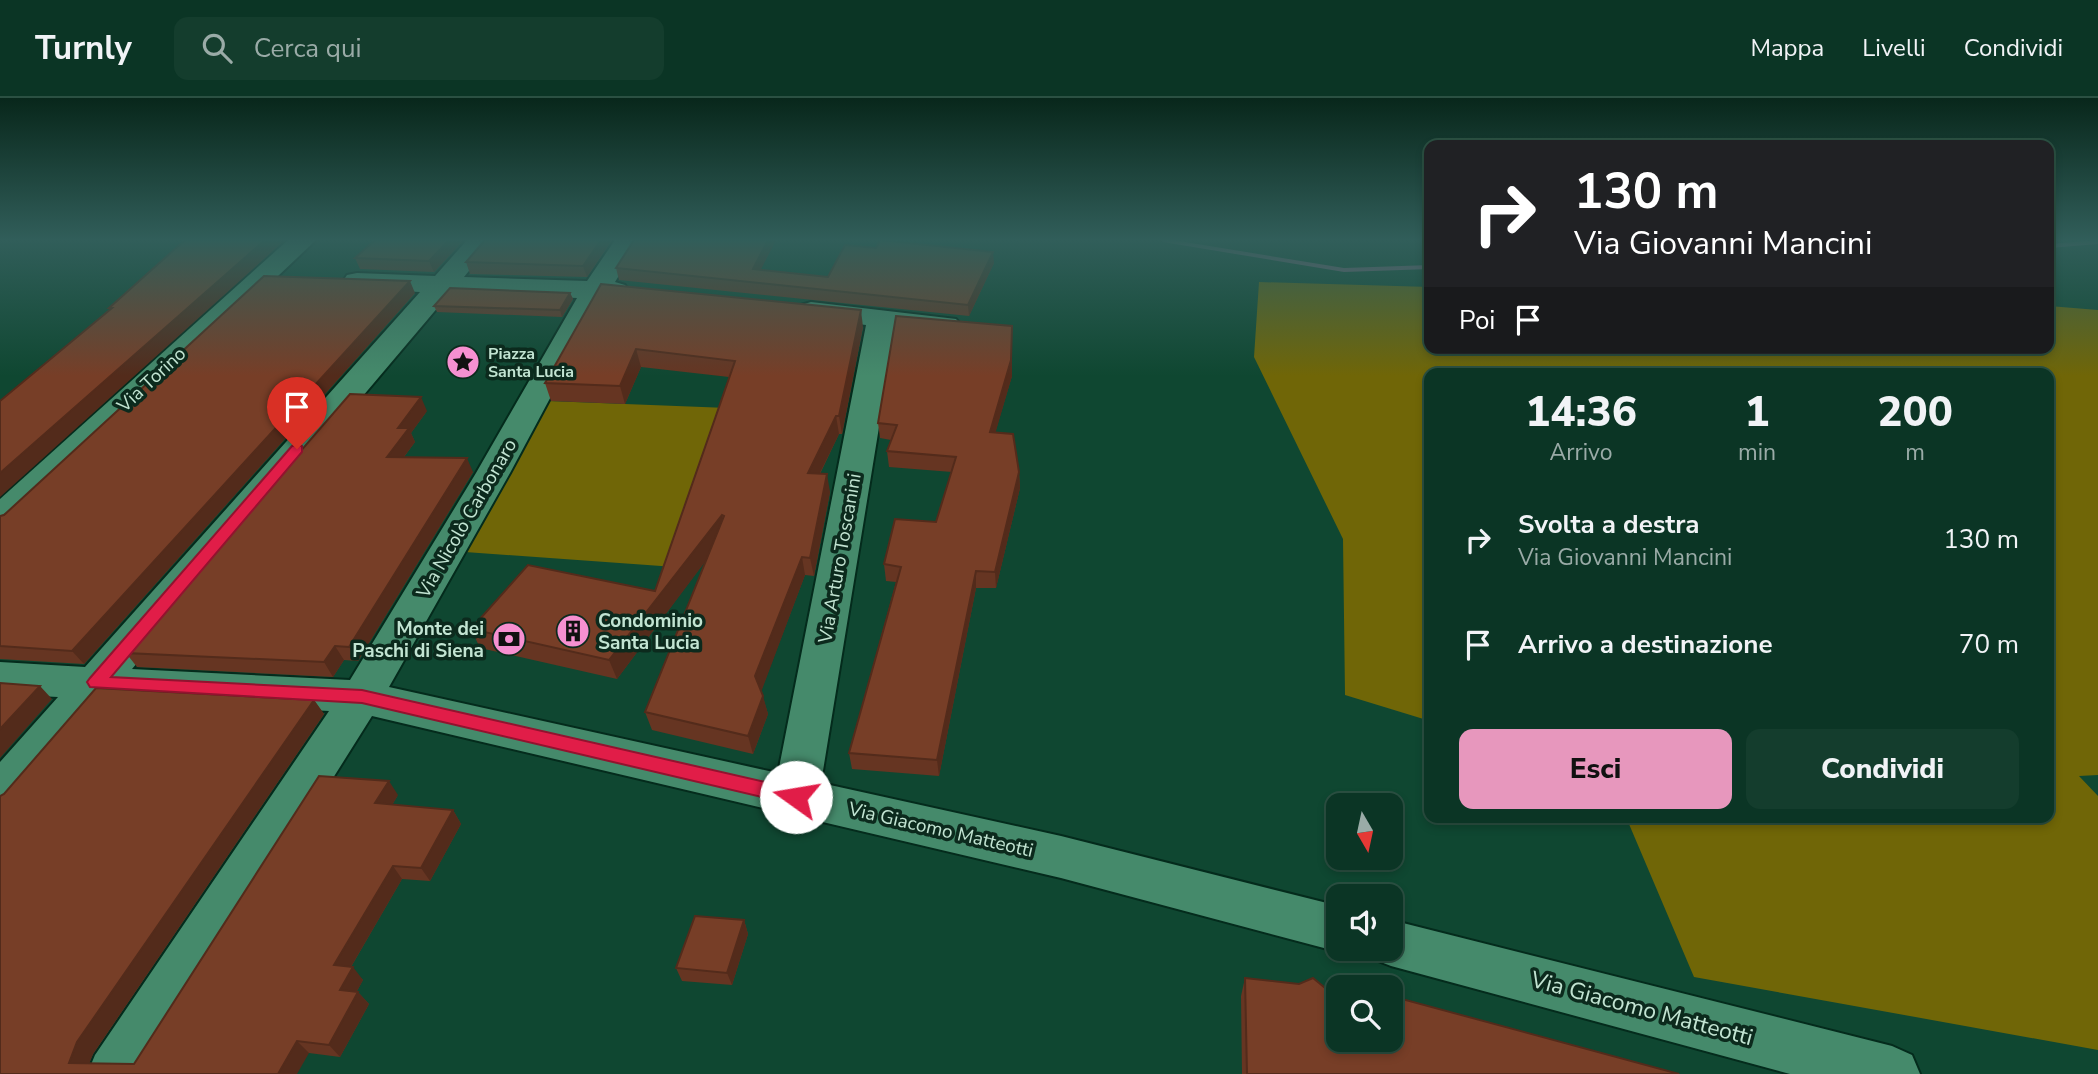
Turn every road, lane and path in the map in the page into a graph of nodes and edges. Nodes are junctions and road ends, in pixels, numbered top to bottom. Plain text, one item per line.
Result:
1 (255, 286) edge
2 (441, 286) edge
3 (489, 286) edge
4 (597, 286) edge
5 (595, 289) junction
6 (636, 293) edge
7 (786, 309) edge
8 (882, 318) junction
9 (971, 327) edge
10 (0, 519) edge
11 (0, 678) edge
12 (96, 682) junction
13 (362, 696) junction
14 (0, 793) edge
15 (796, 797) junction
16 (1326, 926) edge
17 (1403, 946) edge
18 (115, 1074) edge
19 (1892, 1074) edge

1 - 10 street, Via Torino
2 - 12 street
3 - 5 street
4 - 5 street, Via Nicolò Carbonaro
5 - 6 street
5 - 13 street, Via Nicolò Carbonaro
7 - 8 street
8 - 9 street
8 - 15 street, Via Arturo Toscanini
11 - 12 street, Via Giacomo Matteotti
12 - 13 street, Via Giacomo Matteotti
12 - 14 street
13 - 15 street, Via Giacomo Matteotti
13 - 18 street, Via Nicolò Carbonaro
15 - 16 street, Via Giacomo Matteotti
17 - 19 street, Via Giacomo Matteotti

